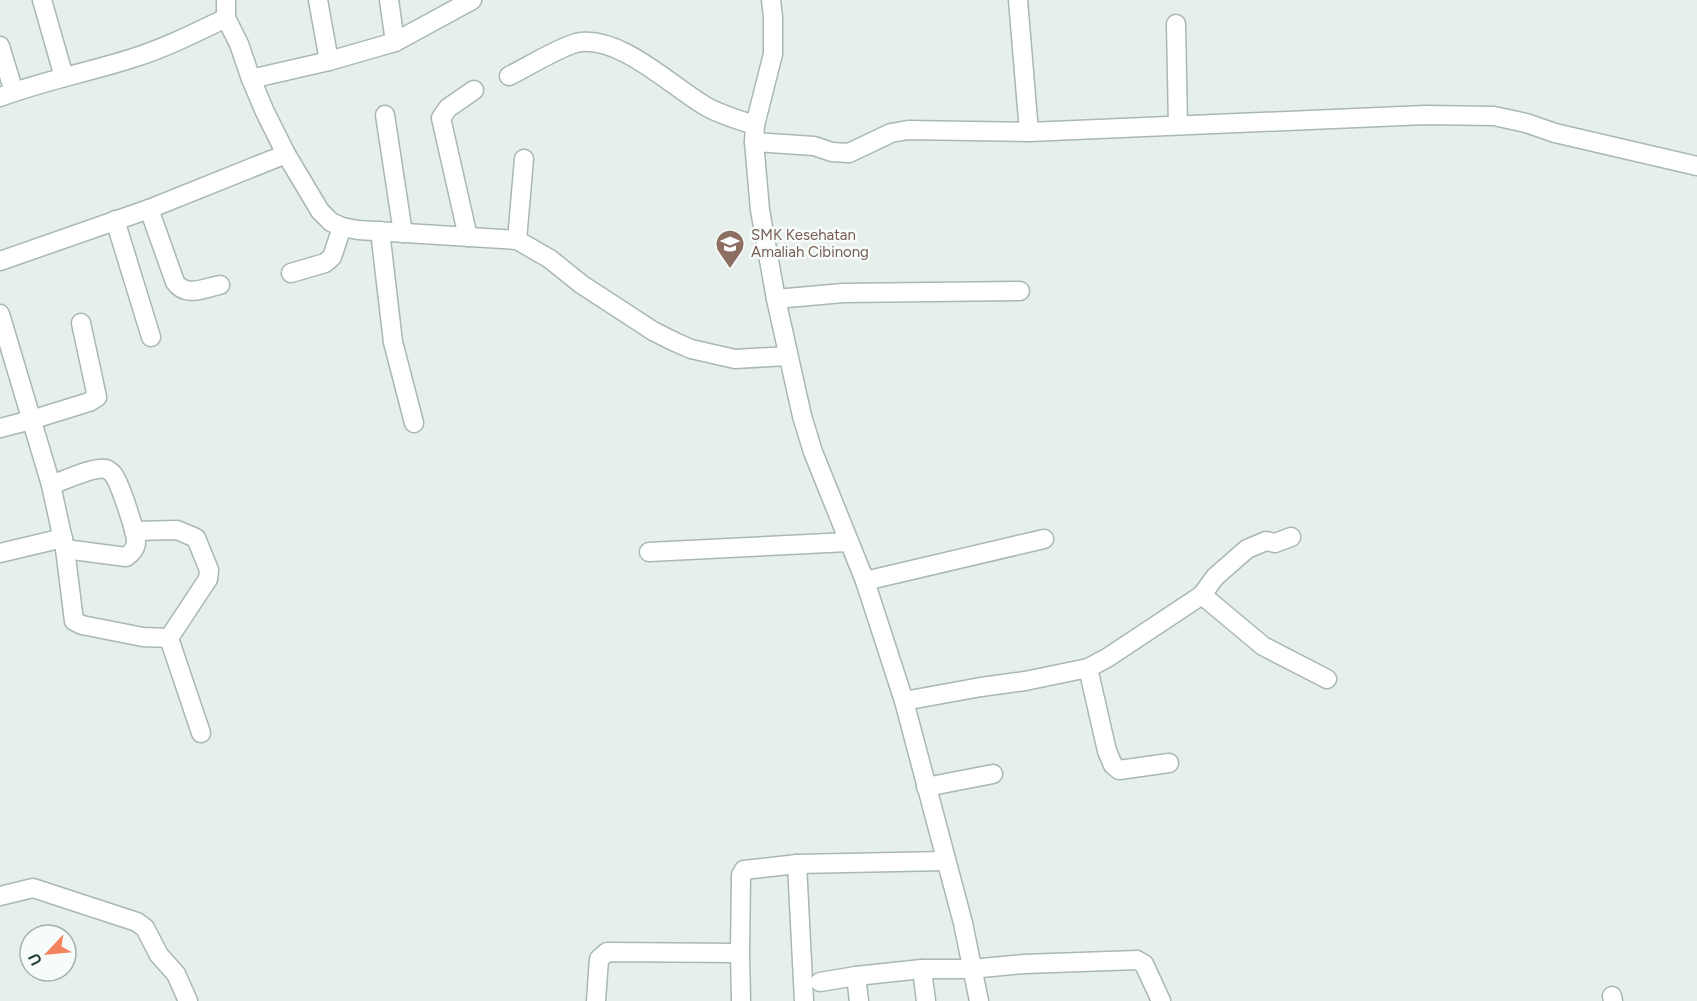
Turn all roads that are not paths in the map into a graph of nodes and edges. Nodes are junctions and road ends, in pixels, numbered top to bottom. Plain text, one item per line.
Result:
1 (42, 0) edge
2 (318, 0) edge
3 (389, 0) edge
4 (472, 0) edge
5 (771, 0) edge
6 (1018, 0) edge
7 (226, 9) edge
8 (1176, 24) dead end
9 (395, 42) junction
10 (0, 46) edge
11 (329, 62) junction
12 (509, 76) dead end
13 (64, 77) junction
14 (251, 80) junction
15 (474, 90) dead end
16 (7, 95) edge
17 (385, 115) dead end
18 (1178, 125) junction
19 (1029, 132) junction
20 (754, 133) junction
21 (286, 154) junction
22 (524, 159) dead end
23 (1697, 166) edge
24 (149, 209) junction
25 (115, 220) junction
26 (342, 227) junction
27 (380, 231) junction
28 (403, 233) junction
29 (468, 237) junction
30 (517, 240) junction
31 (54, 255) dead end
32 (0, 261) edge
33 (0, 270) edge
34 (291, 273) dead end
35 (220, 285) dead end
36 (1020, 291) dead end
37 (776, 299) junction
38 (0, 314) edge
39 (81, 322) dead end
40 (151, 337) dead end
41 (788, 356) junction
42 (31, 420) junction
43 (414, 423) dead end
44 (0, 428) edge
45 (51, 485) junction
46 (134, 531) junction
47 (1291, 537) dead end
48 (1044, 539) dead end
49 (848, 542) junction
50 (64, 544) junction
51 (649, 552) dead end
52 (0, 553) edge
53 (865, 581) junction
54 (1202, 595) junction
55 (169, 638) junction
56 (1089, 668) junction
57 (1327, 680) dead end
58 (904, 701) junction
59 (201, 733) dead end
60 (1169, 763) dead end
61 (993, 774) dead end
62 (926, 787) junction
63 (945, 861) junction
64 (797, 864) junction
65 (0, 896) edge
66 (740, 953) junction
67 (922, 969) junction
68 (971, 969) junction
69 (856, 976) junction
70 (820, 982) dead end
71 (188, 1001) edge
72 (596, 1001) edge
73 (741, 1001) edge
74 (804, 1001) edge
75 (859, 1001) edge
76 (926, 1001) edge
77 (979, 1001) edge
78 (1161, 1001) edge

1 - 13 street
2 - 11 street
3 - 9 street
4 - 9 street
5 - 20 street
6 - 19 street
7 - 13 street
7 - 14 street
8 - 18 street
9 - 11 street
10 - 16 street
11 - 14 street
12 - 20 street
13 - 16 street
14 - 21 street
15 - 29 street
17 - 28 street
18 - 19 street
18 - 23 street
19 - 20 street
20 - 37 street
21 - 24 street
21 - 26 street
22 - 30 street
24 - 25 street
24 - 35 street
25 - 32 street
25 - 40 street
26 - 27 street
26 - 34 street
27 - 28 street
27 - 43 street
28 - 29 street
29 - 30 street
30 - 41 street
31 - 33 street
36 - 37 street
37 - 41 street
38 - 42 street
39 - 42 street
41 - 49 street
42 - 44 street
42 - 45 street
45 - 46 street
45 - 50 street
46 - 50 street
46 - 55 street
47 - 54 street
48 - 53 street
49 - 51 street
49 - 53 street
50 - 52 street
50 - 55 street
53 - 58 street
54 - 56 street
54 - 57 street
55 - 59 street
56 - 58 street
56 - 60 street
58 - 62 street
61 - 62 street
62 - 63 street
63 - 64 street
63 - 68 street
64 - 66 street
64 - 74 street
65 - 71 street
66 - 72 street
66 - 73 street
67 - 68 street
67 - 69 street
67 - 76 street
68 - 77 street
68 - 78 street
69 - 70 street
69 - 75 street

